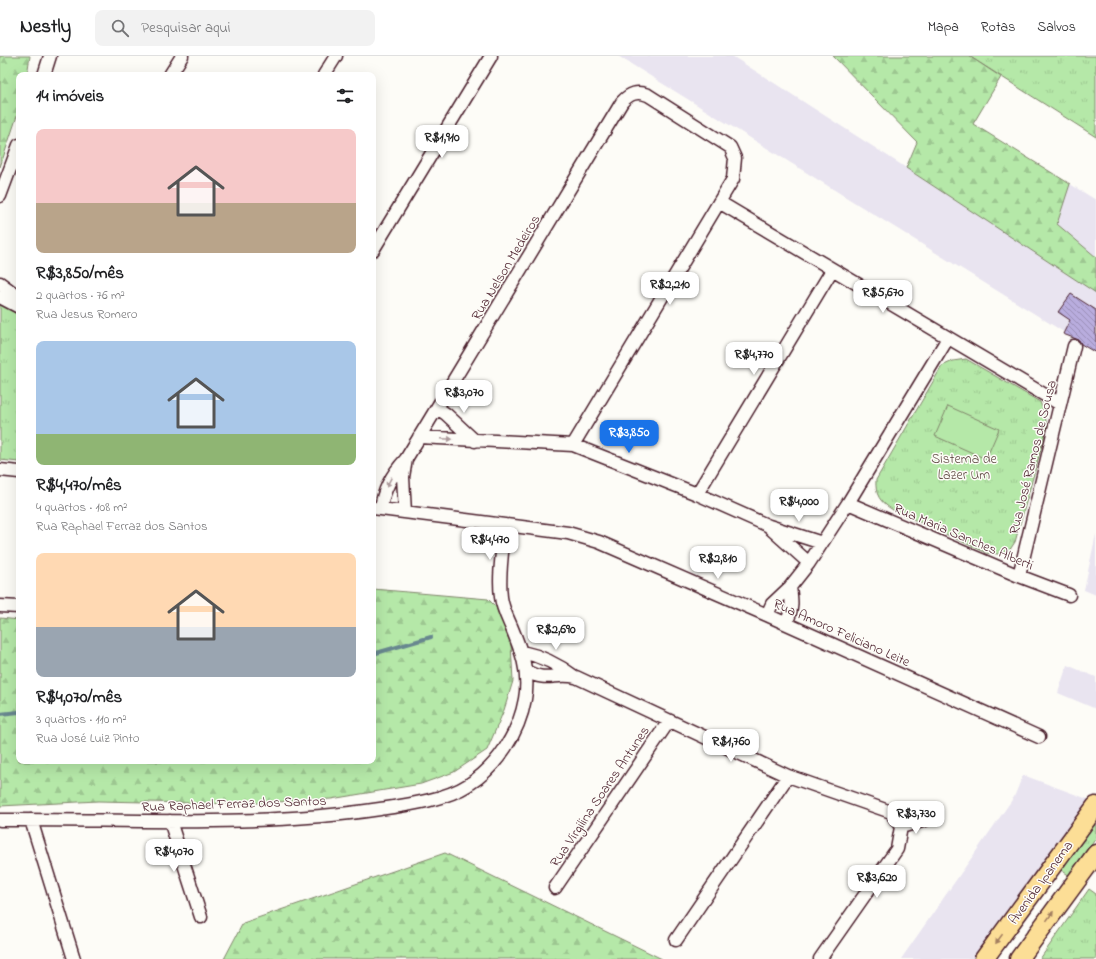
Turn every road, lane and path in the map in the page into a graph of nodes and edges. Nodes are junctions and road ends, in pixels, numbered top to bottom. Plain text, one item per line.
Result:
1 (50, 56) edge
2 (182, 56) edge
3 (336, 56) edge
4 (491, 56) edge
5 (45, 72) edge
6 (172, 72) edge
7 (326, 72) edge
8 (16, 153) edge
9 (0, 196) edge
10 (719, 202) junction
11 (376, 245) edge
12 (832, 270) junction
13 (0, 283) edge
14 (16, 295) edge
15 (0, 297) edge
16 (16, 305) edge
17 (948, 338) junction
18 (1074, 346) dead end
19 (1060, 404) junction
20 (437, 408) junction
21 (419, 438) junction
22 (475, 441) junction
23 (573, 445) junction
24 (406, 459) junction
25 (0, 470) edge
26 (16, 472) edge
27 (697, 494) junction
28 (848, 504) junction
29 (377, 509) edge
30 (405, 512) junction
31 (505, 525) junction
32 (769, 526) junction
33 (822, 543) junction
34 (809, 563) junction
35 (1018, 576) junction
36 (790, 588) junction
37 (1069, 595) dead end
38 (0, 606) edge
39 (16, 607) edge
40 (767, 615) junction
41 (786, 623) junction
42 (522, 652) junction
43 (526, 671) junction
44 (539, 677) junction
45 (576, 677) junction
46 (525, 700) junction
47 (669, 721) junction
48 (1039, 738) dead end
49 (788, 776) junction
50 (1096, 806) edge
51 (0, 820) edge
52 (31, 820) junction
53 (925, 820) dead end
54 (170, 821) junction
55 (901, 827) junction
56 (1096, 854) edge
57 (555, 888) dead end
58 (201, 917) dead end
59 (676, 940) dead end
60 (74, 959) edge
61 (820, 959) edge
62 (984, 959) edge
63 (1019, 959) edge

1 - 5 street
2 - 6 street
3 - 7 street
4 - 11 street
8 - 9 street
10 - 12 street
10 - 20 street, Rua Nelson Medeiros
10 - 23 street
12 - 17 street
12 - 27 street
13 - 14 street
15 - 16 street
17 - 19 street
17 - 28 street
18 - 19 street, Rua José Ramos de Sousa
19 - 35 street, Rua José Ramos de Sousa
20 - 21 street, Rua Nelson Medeiros
20 - 22 street
21 -> 22 street
21 - 24 street, Rua Nelson Medeiros
22 - 23 street
23 - 27 street
24 -> 29 street, Rua Nelson Medeiros
24 - 30 street, Rua Nelson Medeiros
25 - 26 street
27 - 32 street
28 - 33 street
28 - 35 street, Rua Maria Sanches Alberti
29 - 30 street, Rua Amoro Feliciano Leite
30 - 31 street, Rua Amoro Feliciano Leite
31 - 40 street, Rua Amoro Feliciano Leite
31 - 42 street, Rua Raphael Ferraz dos Santos
32 - 33 street
32 - 34 street
33 - 34 street
34 - 36 street
35 - 37 street, Rua Maria Sanches Alberti
36 - 40 street
36 - 41 street
38 - 39 street
40 - 41 street, Rua Amoro Feliciano Leite
41 - 48 street, Rua Amoro Feliciano Leite
42 - 43 street, Rua Raphael Ferraz dos Santos
42 - 45 street
43 - 44 street
43 - 46 street, Rua Raphael Ferraz dos Santos
44 - 45 street
44 - 46 street
45 - 47 street
46 - 54 street, Rua Raphael Ferraz dos Santos
47 - 49 street
47 - 57 street, Rua Virgilina Soares Antunes
49 - 55 street
49 - 59 street
50 -> 62 main road, Avenida Ipanema
51 - 52 street, Rua Raphael Ferraz dos Santos
52 - 54 street, Rua Raphael Ferraz dos Santos
52 - 60 street
53 - 55 street
54 - 58 street
55 - 61 street
63 -> 56 main road, Avenida Ipanema

